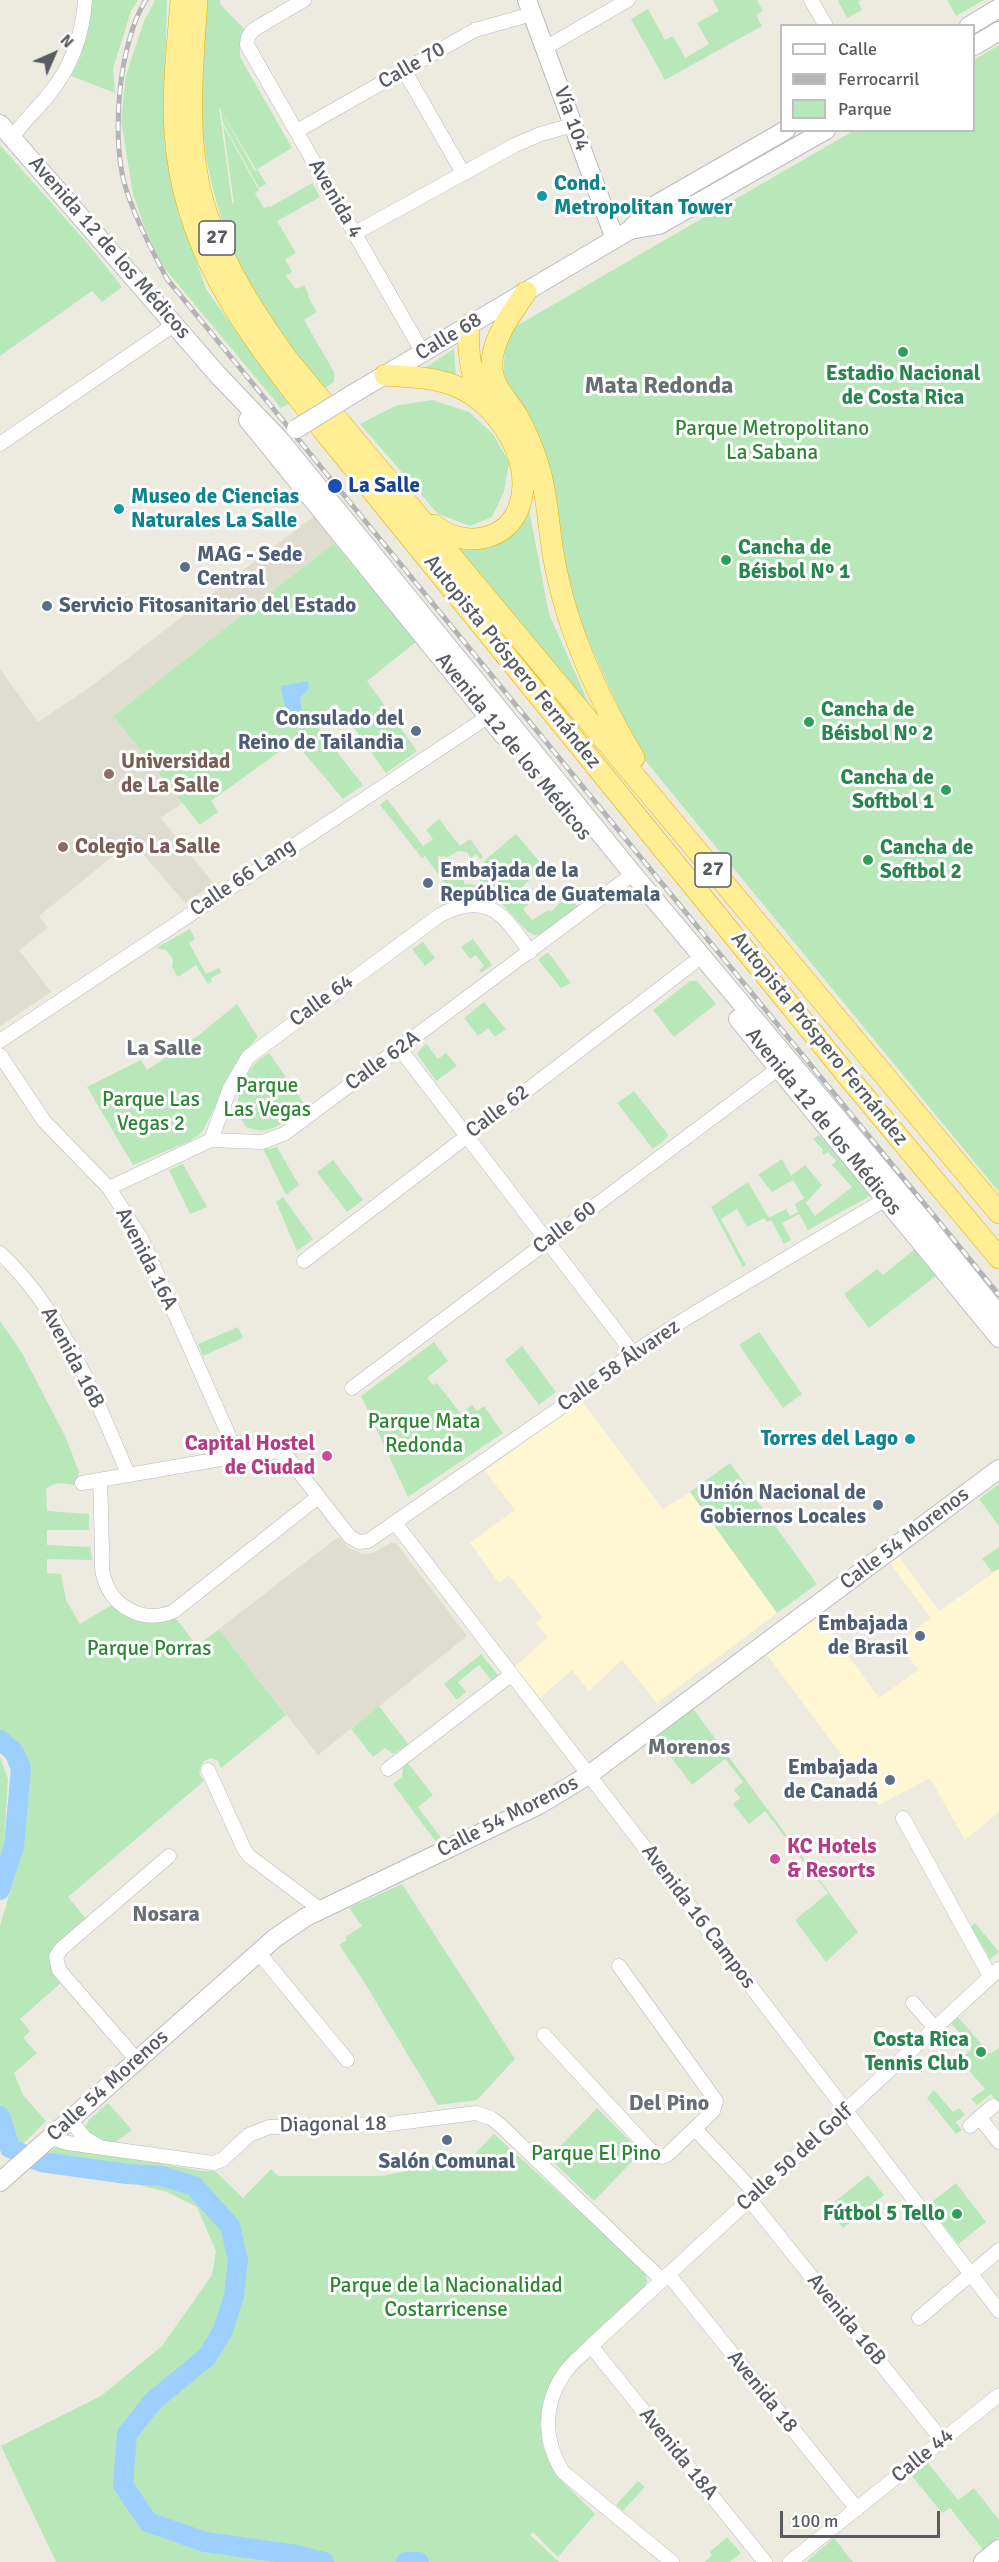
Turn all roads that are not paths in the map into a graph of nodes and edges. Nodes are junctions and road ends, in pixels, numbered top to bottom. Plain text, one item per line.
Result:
1 (85, 0) edge
2 (181, 0) edge
3 (197, 0) edge
4 (304, 0) edge
5 (628, 0) edge
6 (811, 0) edge
7 (530, 7) edge
8 (999, 8) edge
9 (825, 24) edge
10 (972, 24) edge
11 (999, 31) edge
12 (975, 45) edge
13 (545, 48) junction
14 (404, 70) junction
15 (573, 125) junction
16 (7, 130) edge
17 (297, 131) junction
18 (783, 132) edge
19 (822, 132) edge
20 (463, 173) junction
21 (355, 233) junction
22 (623, 234) junction
23 (526, 292) junction
24 (175, 324) junction
25 (469, 325) junction
26 (423, 353) junction
27 (217, 374) junction
28 (385, 375) junction
29 (484, 405) junction
30 (0, 444) edge
31 (274, 444) junction
32 (385, 476) junction
33 (493, 713) junction
34 (710, 867) junction
35 (628, 878) junction
36 (530, 952) junction
37 (692, 964) junction
38 (0, 1041) edge
39 (400, 1049) junction
40 (0, 1055) edge
41 (779, 1068) junction
42 (850, 1079) junction
43 (914, 1113) junction
44 (467, 1136) junction
45 (211, 1140) junction
46 (108, 1188) junction
47 (886, 1199) junction
48 (999, 1213) edge
49 (548, 1240) junction
50 (0, 1252) edge
51 (999, 1258) edge
52 (304, 1261) dead end
53 (999, 1315) edge
54 (999, 1338) edge
55 (633, 1353) junction
56 (352, 1388) dead end
57 (238, 1456) junction
58 (999, 1468) edge
59 (128, 1474) junction
60 (100, 1480) junction
61 (82, 1483) dead end
62 (318, 1497) junction
63 (396, 1524) junction
64 (512, 1674) junction
65 (388, 1768) dead end
66 (208, 1770) dead end
67 (590, 1774) junction
68 (903, 1818) dead end
69 (169, 1856) dead end
70 (321, 1910) junction
71 (258, 1952) junction
72 (619, 1966) dead end
73 (995, 1973) edge
74 (913, 2003) dead end
75 (934, 2027) junction
76 (543, 2035) dead end
77 (136, 2059) junction
78 (347, 2060) dead end
79 (993, 2106) dead end
80 (845, 2113) junction
81 (484, 2115) joint
82 (70, 2120) junction
83 (695, 2129) junction
84 (999, 2142) edge
85 (46, 2143) junction
86 (106, 2149) junction
87 (0, 2182) edge
88 (752, 2197) junction
89 (999, 2250) edge
90 (970, 2274) junction
91 (665, 2277) junction
92 (999, 2311) edge
93 (920, 2318) dead end
94 (591, 2346) junction
95 (999, 2395) edge
96 (942, 2440) junction
97 (857, 2509) junction
98 (999, 2549) edge
99 (672, 2562) edge
100 (765, 2562) edge
101 (790, 2562) edge
102 (983, 2562) edge

1 - 16 street
2 - 42 highway, Autopista Próspero Fernández / 27
3 - 32 highway, Autopista Próspero Fernández / 27
4 - 17 street, Avenida 4
5 - 13 street
6 - 9 street
7 - 13 main road, Vía 104
7 - 14 street, Calle 70
8 - 10 main road
11 - 12 main road
13 - 15 main road, Vía 104
14 - 17 street, Calle 70
14 - 20 street
15 - 20 street
15 - 22 main road, Vía 104
16 - 24 main road, Avenida 12 de los Médicos
17 - 21 street, Avenida 4
18 - 22 main road, Calle 68
19 - 22 main road, Calle 68
20 - 21 street
21 - 26 street, Avenida 4
22 - 23 main road, Calle 68
23 - 25 main road, Calle 68
23 - 34 highway
24 - 27 main road, Avenida 12 de los Médicos
24 - 30 street
25 - 26 main road, Calle 68
25 - 29 highway
26 - 28 main road, Calle 68
27 - 31 main road, Avenida 12 de los Médicos
27 - 31 main road, Avenida 12 de los Médicos
28 - 29 highway
28 - 31 main road, Calle 68, bridge
29 - 32 highway
31 - 33 main road, Avenida 12 de los Médicos
32 - 34 highway, Autopista Próspero Fernández / 27
33 - 35 main road, Avenida 12 de los Médicos
33 - 38 street, Calle 66 Lang
34 - 43 highway, Autopista Próspero Fernández / 27
35 - 36 street, Calle 62A
35 - 37 main road, Avenida 12 de los Médicos
35 - 53 main road, Avenida 12 de los Médicos
36 - 39 street, Calle 62A
36 - 45 street, Calle 64
37 - 41 main road, Avenida 12 de los Médicos
37 - 44 street, Calle 62
39 - 44 street
39 - 45 street, Calle 62A
40 - 46 street, Avenida 16A
41 - 47 main road, Avenida 12 de los Médicos
41 - 49 street, Calle 60
42 - 43 highway
42 - 51 highway, Autopista Próspero Fernández / 27
43 - 48 highway, Autopista Próspero Fernández / 27
44 - 49 street
44 - 52 street, Calle 62
45 - 46 street, Calle 62A
46 - 57 street, Avenida 16A
47 - 54 main road, Avenida 12 de los Médicos
47 - 55 street, Calle 58 Álvarez
49 - 55 street
49 - 56 street, Calle 60
50 - 59 street, Avenida 16B
55 - 63 street, Calle 58 Álvarez
57 - 59 street
57 - 62 street
58 - 67 main road, Calle 54 Morenos
59 - 60 street
60 - 61 street
60 - 62 street
62 - 63 street, Calle 58 Álvarez
63 - 64 street, Avenida 16 Campos
64 - 65 street
64 - 67 street, Avenida 16 Campos
66 - 70 street
67 - 70 main road, Calle 54 Morenos
67 - 80 street, Avenida 16 Campos
68 - 73 street
69 - 77 street
70 - 71 main road, Calle 54 Morenos
71 - 77 main road, Calle 54 Morenos
71 - 78 street
72 - 83 street
73 - 75 street, Calle 50 del Golf
74 - 75 street
75 - 80 street, Calle 50 del Golf
76 - 83 street
77 - 82 main road, Calle 54 Morenos
79 - 84 street
80 - 88 street, Calle 50 del Golf
80 - 90 street, Avenida 16 Campos
81 - 86 street, Diagonal 18
81 - 91 street, Avenida 18
82 - 85 main road, Calle 54 Morenos
82 - 86 street
83 - 88 street, Avenida 16B
85 - 86 street, Diagonal 18
85 - 87 main road, Calle 54 Morenos
88 - 91 street, Calle 50 del Golf
88 - 96 street, Avenida 16B
89 - 90 street
90 - 92 street, Avenida 16 Campos
90 - 93 street
91 - 94 street, Calle 50 del Golf
91 - 97 street, Avenida 18
94 - 99 street, Calle 50 del Golf
94 - 100 street, Avenida 18A
95 - 96 street, Calle 44
96 - 97 street, Calle 44
97 - 101 street, Calle 44
98 - 102 main road

